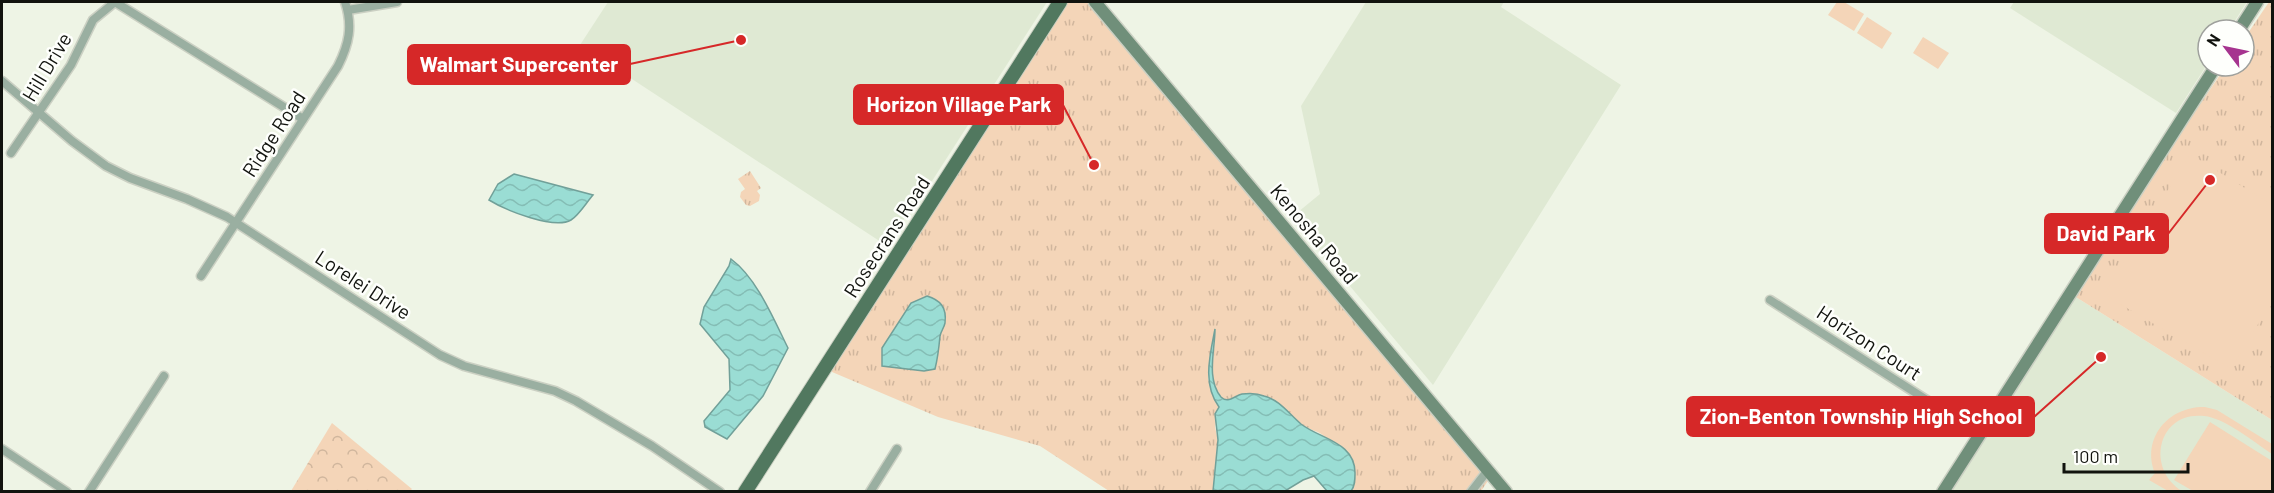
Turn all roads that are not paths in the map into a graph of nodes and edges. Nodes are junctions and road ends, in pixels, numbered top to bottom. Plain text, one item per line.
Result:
1 (115, 2) edge
2 (397, 2) edge
3 (1060, 2) edge
4 (1095, 2) edge
5 (2257, 2) edge
6 (347, 6) edge
7 (2247, 18) edge
8 (2208, 78) edge
9 (2, 81) edge
10 (39, 113) junction
11 (303, 119) junction
12 (10, 153) dead end
13 (236, 223) junction
14 (201, 276) dead end
15 (1770, 300) dead end
16 (164, 376) dead end
17 (1980, 434) junction
18 (897, 448) dead end
19 (2, 449) edge
20 (1488, 470) junction
21 (1498, 489) edge
22 (67, 492) edge
23 (88, 492) edge
24 (720, 492) edge
25 (745, 492) edge
26 (870, 492) edge
27 (1471, 492) edge
28 (1943, 492) edge

1 - 10 street, Hill Drive
1 - 11 street
2 - 6 street
3 - 25 main road, Rosecrans Road
4 - 20 street, Kenosha Road
5 - 7 street
6 - 11 street, Ridge Road
8 - 17 street
9 - 10 street, Lorelei Drive
10 - 12 street, Hill Drive
10 - 13 street, Lorelei Drive
11 - 13 street, Ridge Road
13 - 14 street, Ridge Road
13 - 24 street, Lorelei Drive
15 - 17 street, Horizon Court
16 - 23 street
17 - 28 street
18 - 26 street
19 - 22 street
20 - 21 street, Kenosha Road
20 - 27 street

